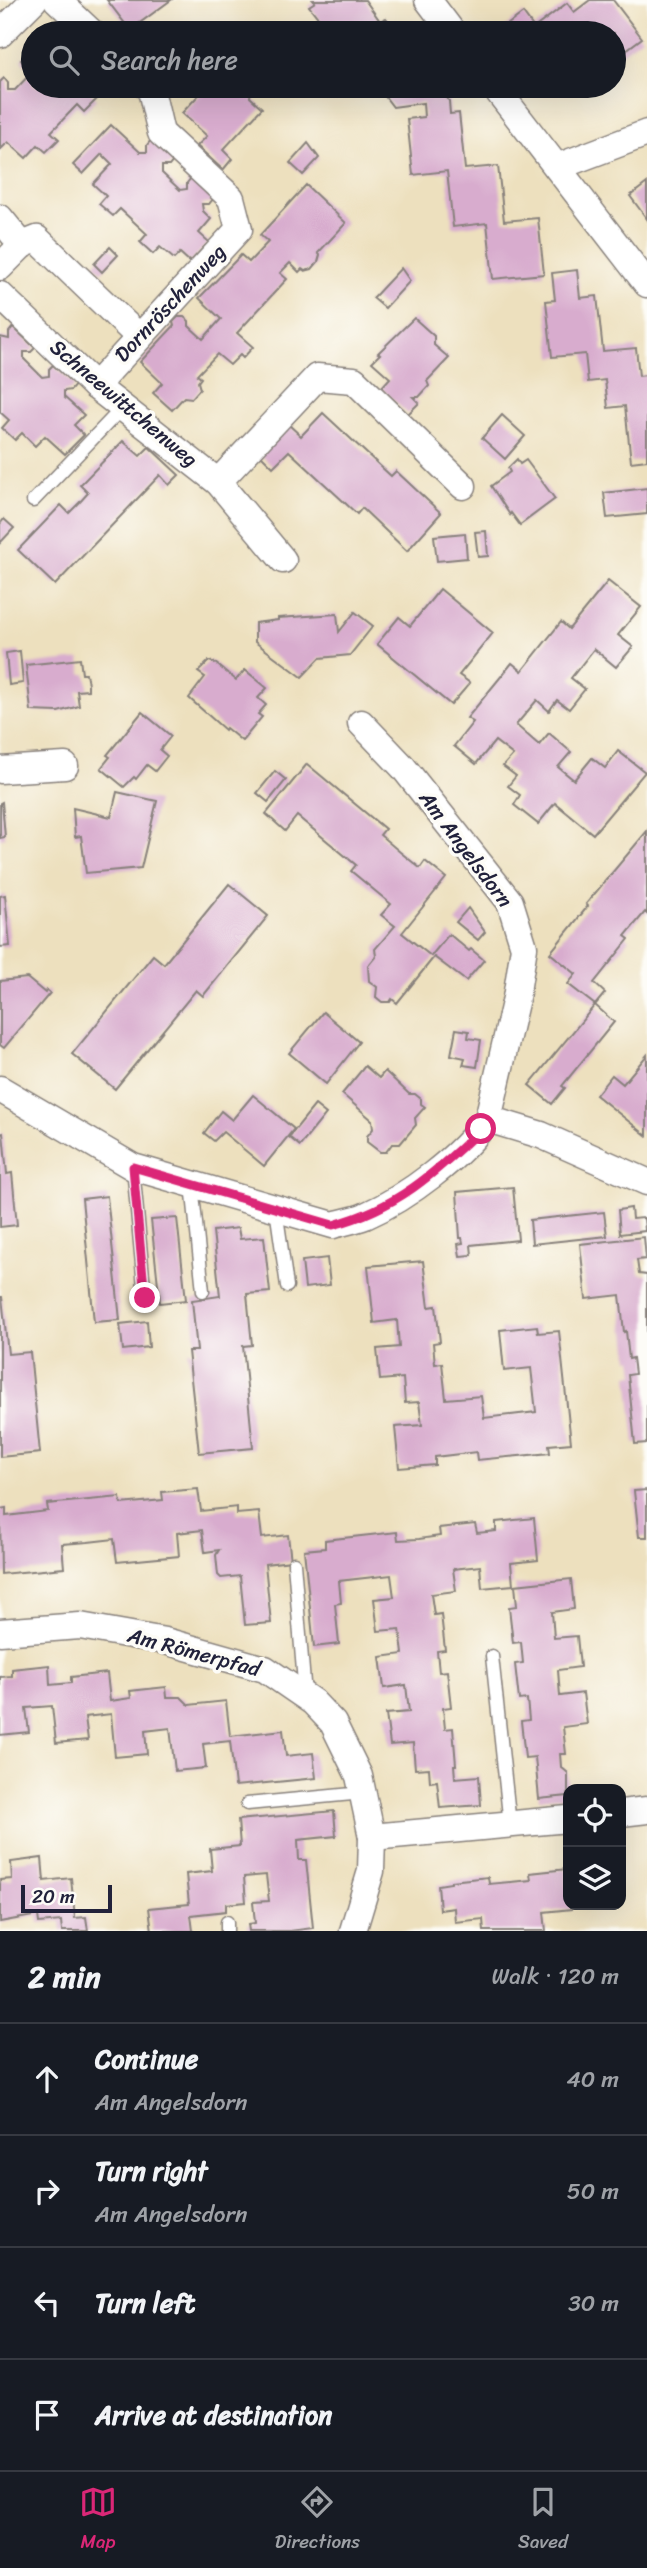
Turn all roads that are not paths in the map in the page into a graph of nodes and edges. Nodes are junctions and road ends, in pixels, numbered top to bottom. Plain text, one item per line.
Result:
1 (34, 0) edge
2 (57, 0) edge
3 (428, 0) edge
4 (79, 21) edge
5 (444, 21) edge
6 (0, 34) edge
7 (152, 98) edge
8 (503, 98) edge
9 (647, 134) edge
10 (556, 167) junction
11 (0, 218) edge
12 (22, 245) junction
13 (0, 267) edge
14 (647, 284) edge
15 (0, 295) edge
16 (138, 336) junction
17 (95, 386) junction
18 (122, 407) junction
19 (218, 482) junction
20 (463, 486) dead end
21 (33, 501) dead end
22 (283, 560) dead end
23 (361, 723) dead end
24 (65, 766) dead end
25 (0, 770) edge
26 (0, 1089) edge
27 (488, 1119) junction
28 (133, 1167) junction
29 (647, 1182) edge
30 (192, 1183) junction
31 (276, 1209) junction
32 (287, 1286) dead end
33 (203, 1292) dead end
34 (145, 1298) dead end
35 (294, 1563) dead end
36 (0, 1632) edge
37 (492, 1656) dead end
38 (305, 1696) junction
39 (363, 1793) junction
40 (247, 1804) dead end
41 (647, 1810) edge
42 (626, 1812) edge
43 (563, 1819) edge
44 (510, 1825) junction
45 (372, 1837) junction
46 (353, 1931) edge

1 - 6 street
2 - 4 street
3 - 5 street
7 - 16 street, Dornröschenweg
8 - 10 street
9 - 10 street
10 - 14 street
11 - 12 street
12 - 13 street
12 - 16 street
15 - 17 street, Schneewittchenweg
16 - 17 street, Dornröschenweg
17 - 18 street, Schneewittchenweg
18 - 19 street, Schneewittchenweg
18 - 21 lane
19 - 20 street, Schneewittchenweg
19 - 22 street, Schneewittchenweg
23 - 27 street, Am Angelsdorn
24 - 25 street
26 - 28 street
27 - 29 street
27 - 31 street
28 - 30 street
28 - 34 lane
30 - 31 street
30 - 33 lane
31 - 32 lane
35 - 38 lane
36 - 38 street, Am Römerpfad
37 - 44 lane
38 - 39 street, Am Römerpfad
39 - 40 lane
39 - 45 street, Am Römerpfad
41 - 42 street
43 - 44 street
44 - 45 street
45 - 46 street, Am Römerpfad

